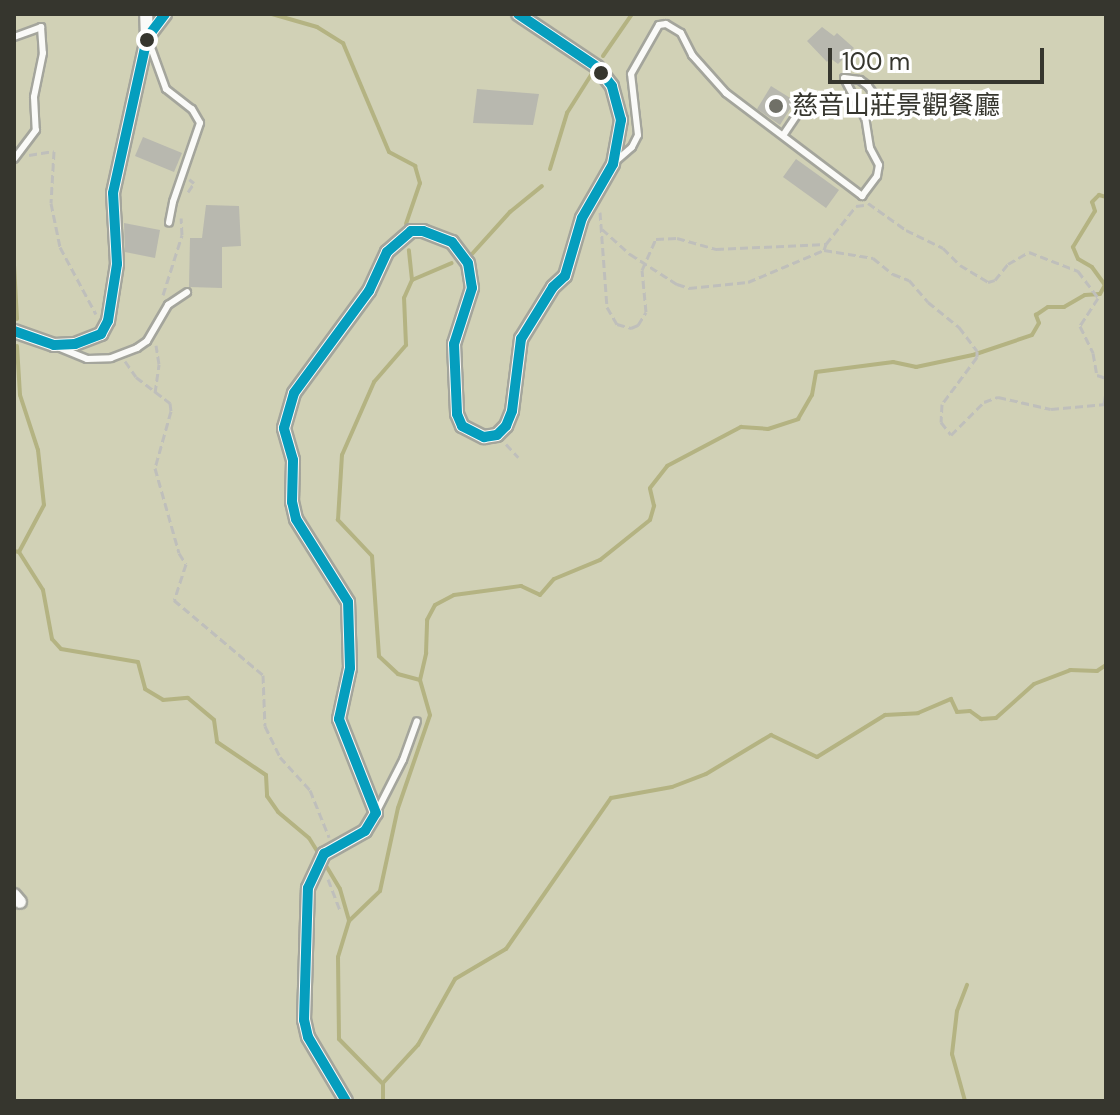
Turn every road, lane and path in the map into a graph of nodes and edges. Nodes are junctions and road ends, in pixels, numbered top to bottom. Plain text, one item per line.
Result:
1 (146, 14) edge
2 (165, 14) edge
3 (518, 14) edge
4 (14, 37) edge
5 (147, 38) junction
6 (802, 107) dead end
7 (883, 107) dead end
8 (784, 134) junction
9 (15, 158) edge
10 (613, 164) junction
11 (194, 183) dead end
12 (597, 197) junction
13 (184, 198) dead end
14 (866, 203) dead end
15 (856, 206) dead end
16 (180, 212) dead end
17 (169, 223) dead end
18 (602, 229) junction
19 (826, 244) junction
20 (824, 250) junction
21 (644, 261) junction
22 (187, 292) dead end
23 (157, 319) junction
24 (14, 331) edge
25 (101, 334) junction
26 (54, 345) junction
27 (111, 358) junction
28 (1106, 378) edge
29 (1106, 392) edge
30 (154, 394) junction
31 (1105, 404) edge
32 (497, 435) junction
33 (518, 457) dead end
34 (417, 721) dead end
35 (376, 813) junction
36 (336, 847) junction
37 (317, 862) junction
38 (340, 910) dead end
39 (346, 1101) edge

1 - 5 street
2 - 5 street
3 - 10 street
4 - 9 lane
5 - 17 lane
5 - 25 street
6 - 8 lane
7 - 8 lane
8 - 10 lane
9 - 25 path
10 - 12 street
11 - 13 path
12 - 18 path
12 - 32 street
14 - 28 path
15 - 19 path
16 - 23 path
18 - 21 path
18 - 21 path
19 - 20 path
19 - 21 path
20 - 21 path
20 - 31 path
22 - 23 lane
23 - 27 lane
23 - 30 path
24 - 26 street
25 - 26 street
26 - 27 lane
27 - 30 path
29 - 31 path
30 - 36 path
32 - 33 path
32 - 35 street
34 - 35 lane
35 - 36 street
36 - 37 street
37 - 38 path
37 - 39 street

